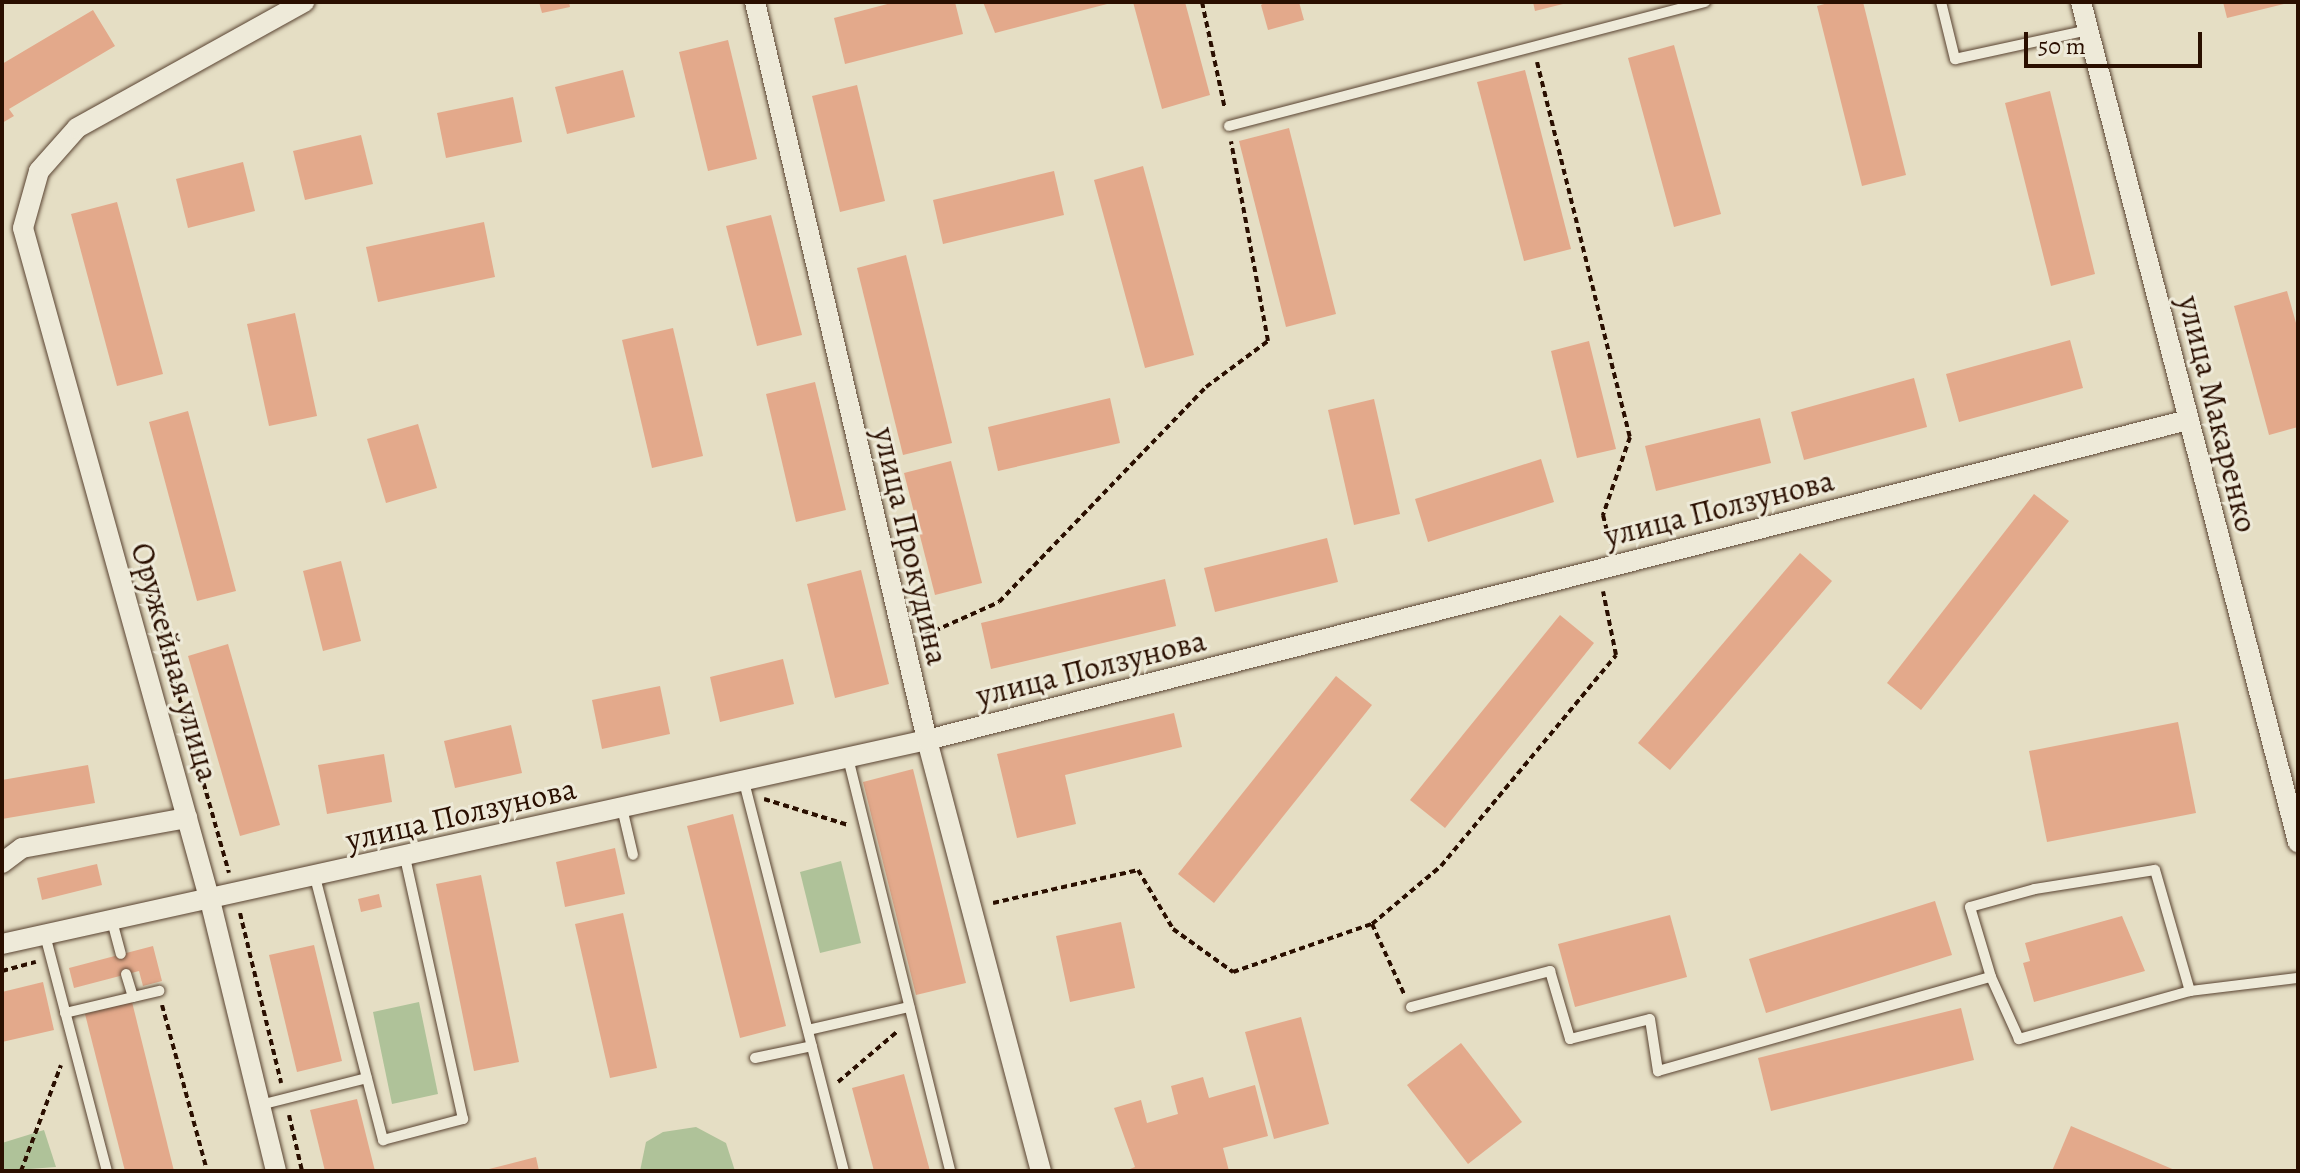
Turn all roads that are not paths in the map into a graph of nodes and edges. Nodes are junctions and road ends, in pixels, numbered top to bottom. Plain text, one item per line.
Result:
1 (304, 2) edge
2 (755, 2) edge
3 (1705, 2) edge
4 (1941, 2) edge
5 (2081, 2) edge
6 (2088, 30) junction
7 (1229, 126) road end
8 (2188, 420) junction
9 (927, 740) junction
10 (848, 758) junction
11 (745, 788) junction
12 (622, 808) junction
13 (187, 818) junction
14 (2298, 842) edge
15 (633, 855) dead end
16 (405, 857) junction
17 (2, 863) edge
18 (315, 877) junction
19 (210, 901) junction
20 (112, 921) junction
21 (45, 935) junction
22 (2, 944) edge
23 (121, 954) dead end
24 (126, 974) dead end
25 (1991, 977) junction
26 (2298, 978) edge
27 (159, 991) road end
28 (2190, 991) junction
29 (133, 997) junction
30 (909, 1007) junction
31 (1411, 1007) road end
32 (65, 1013) junction
33 (808, 1030) junction
34 (812, 1046) junction
35 (755, 1058) dead end
36 (367, 1078) junction
37 (260, 1105) junction
38 (107, 1171) edge
39 (276, 1171) edge
40 (844, 1171) edge
41 (950, 1171) edge
42 (1041, 1171) edge

1 - 13 street, Оружейная улица
2 - 9 street, улица Прокудина
3 - 7 lane
4 - 6 lane
5 - 6 street, улица Макаренко
6 - 8 street, улица Макаренко
8 - 9 street, улица Ползунова
8 - 14 street, улица Макаренко
9 - 10 street, улица Ползунова
9 - 42 street, улица Прокудина
10 - 11 street, улица Ползунова
10 - 30 lane
11 - 12 street, улица Ползунова
11 - 33 lane
12 - 15 lane
12 - 16 street, улица Ползунова
13 - 17 street
13 - 19 street, Оружейная улица
16 - 18 street, улица Ползунова
16 - 36 lane
18 - 19 street, улица Ползунова
18 - 36 lane
19 - 20 street, улица Ползунова
19 - 37 street, Оружейная улица
20 - 21 street, улица Ползунова
20 - 23 lane
21 - 22 street, улица Ползунова
21 - 32 lane
24 - 29 lane
25 - 28 lane
25 - 28 lane
25 - 31 lane
26 - 28 lane
27 - 29 lane
29 - 32 lane
30 - 33 lane
30 - 41 lane
32 - 38 lane
33 - 34 lane
34 - 35 lane
34 - 40 lane
36 - 37 lane
37 - 39 street, Оружейная улица

